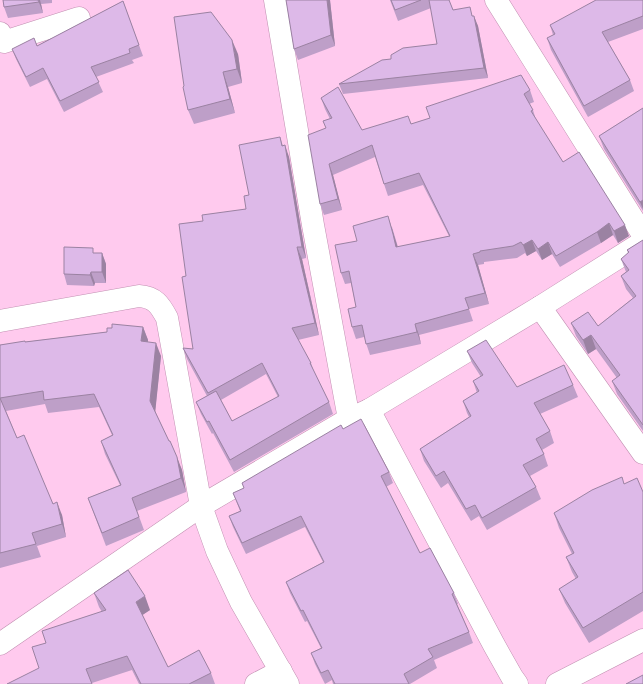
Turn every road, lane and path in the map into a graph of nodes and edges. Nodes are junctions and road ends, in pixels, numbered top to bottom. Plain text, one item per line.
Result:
1 (275, 0) edge
2 (496, 0) edge
3 (79, 18) dead end
4 (0, 33) edge
5 (643, 235) edge
6 (643, 242) edge
7 (540, 307) junction
8 (0, 321) edge
9 (369, 410) junction
10 (349, 419) junction
11 (643, 453) edge
12 (201, 506) junction
13 (643, 640) edge
14 (0, 644) edge
15 (285, 678) edge
16 (256, 684) edge
17 (517, 684) edge
18 (557, 684) edge

1 - 10 street
2 - 5 street
3 - 4 street
6 - 7 street
7 - 9 street
7 - 11 street
8 - 12 street
9 - 10 street
9 - 17 street
10 - 12 street
12 - 14 street
12 - 15 street
13 - 18 street
15 - 16 street

